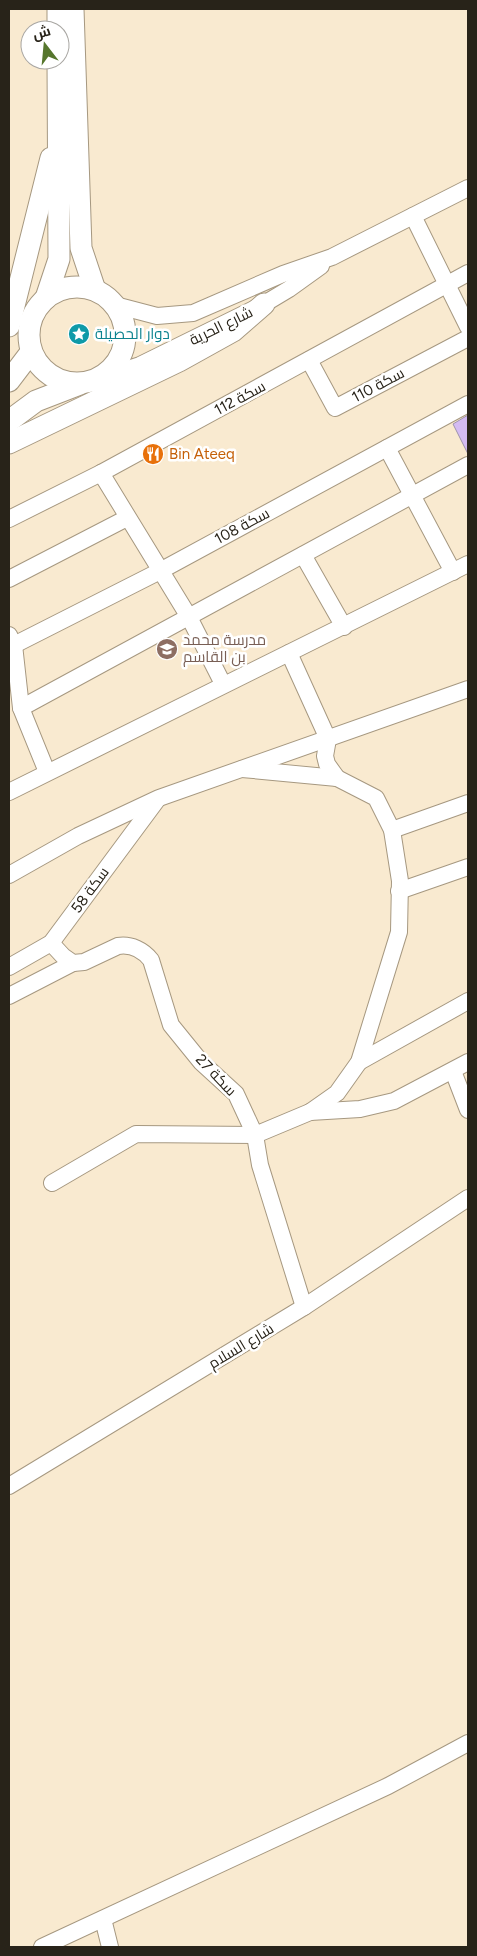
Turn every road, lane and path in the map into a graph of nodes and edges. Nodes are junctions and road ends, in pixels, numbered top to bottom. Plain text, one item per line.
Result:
1 (60, 14) edge
2 (58, 70) edge
3 (59, 126) junction
4 (468, 188) edge
5 (413, 216) junction
6 (332, 257) junction
7 (468, 273) edge
8 (447, 284) junction
9 (94, 290) junction
10 (46, 298) junction
11 (264, 304) junction
12 (115, 305) junction
13 (9, 326) edge
14 (468, 326) edge
15 (468, 338) edge
16 (31, 352) junction
17 (309, 360) junction
18 (100, 378) junction
19 (9, 381) edge
20 (80, 384) junction
21 (468, 404) edge
22 (9, 421) edge
23 (9, 443) edge
24 (386, 448) junction
25 (468, 466) edge
26 (101, 473) junction
27 (412, 495) junction
28 (127, 518) junction
29 (9, 519) edge
30 (302, 555) junction
31 (468, 564) edge
32 (160, 570) junction
33 (453, 572) junction
34 (9, 580) edge
35 (189, 617) junction
36 (344, 627) junction
37 (11, 640) edge
38 (289, 653) junction
39 (224, 684) junction
40 (467, 695) edge
41 (22, 708) junction
42 (328, 739) junction
43 (242, 769) junction
44 (47, 772) junction
45 (336, 778) junction
46 (9, 792) edge
47 (158, 798) junction
48 (468, 804) edge
49 (392, 830) junction
50 (467, 870) edge
51 (9, 875) edge
52 (400, 891) junction
53 (51, 943) junction
54 (73, 963) junction
55 (9, 967) edge
56 (9, 996) edge
57 (468, 1001) edge
58 (359, 1062) junction
59 (468, 1062) edge
60 (452, 1071) junction
61 (468, 1110) edge
62 (310, 1112) junction
63 (255, 1135) junction
64 (52, 1183) dead end
65 (468, 1198) edge
66 (304, 1307) junction
67 (9, 1486) edge
68 (468, 1743) edge
69 (103, 1919) junction
70 (42, 1947) edge
71 (110, 1947) edge

1 - 9 main road
2 - 3 main road
3 - 10 main road
3 - 13 main road
4 - 5 street, شارع الحرية
5 - 6 street, شارع الحرية
5 - 8 street
6 - 11 street, شارع الحرية
6 - 12 street, شارع الحرية
7 - 8 street, سكة 112
8 - 14 street
8 - 17 street, سكة 112
9 - 10 main road
9 - 12 main road
10 - 16 main road
11 - 18 street, شارع الحرية
11 - 23 main road
12 - 18 main road
15 - 17 street, سكة 110
16 - 19 main road
16 - 20 main road
17 - 26 street, سكة 112
18 - 20 main road
20 - 22 main road
21 - 24 street, سكة 108
24 - 27 street
24 - 32 street, سكة 108
25 - 27 street
26 - 28 street
26 - 29 street, سكة 112
27 - 30 street
27 - 33 street
28 - 32 street
28 - 34 street
30 - 35 street
30 - 36 street
31 - 33 street
32 - 35 street
32 - 37 street, سكة 108
33 - 36 street
35 - 39 street
35 - 41 street
36 - 38 street
37 - 41 street
38 - 39 street
38 - 42 street
39 - 44 street
40 - 42 street
41 - 44 street
42 - 43 street
42 - 45 street
43 - 45 street
43 - 47 street
44 - 46 street
45 - 49 street
47 - 51 street
47 - 53 street, سكة 58
48 - 49 street
49 - 52 street
50 - 52 street
52 - 58 street
53 - 54 street
53 - 55 street, سكة 58
54 - 56 street, سكة 27
54 - 63 street, سكة 27
57 - 58 street
58 - 62 street
59 - 60 street
60 - 61 street
60 - 62 street
62 - 63 street
63 - 64 street
63 - 66 street, سكة 27
65 - 66 street, شارع السلام
66 - 67 street, شارع السلام
68 - 69 street
69 - 70 street
69 - 71 street

